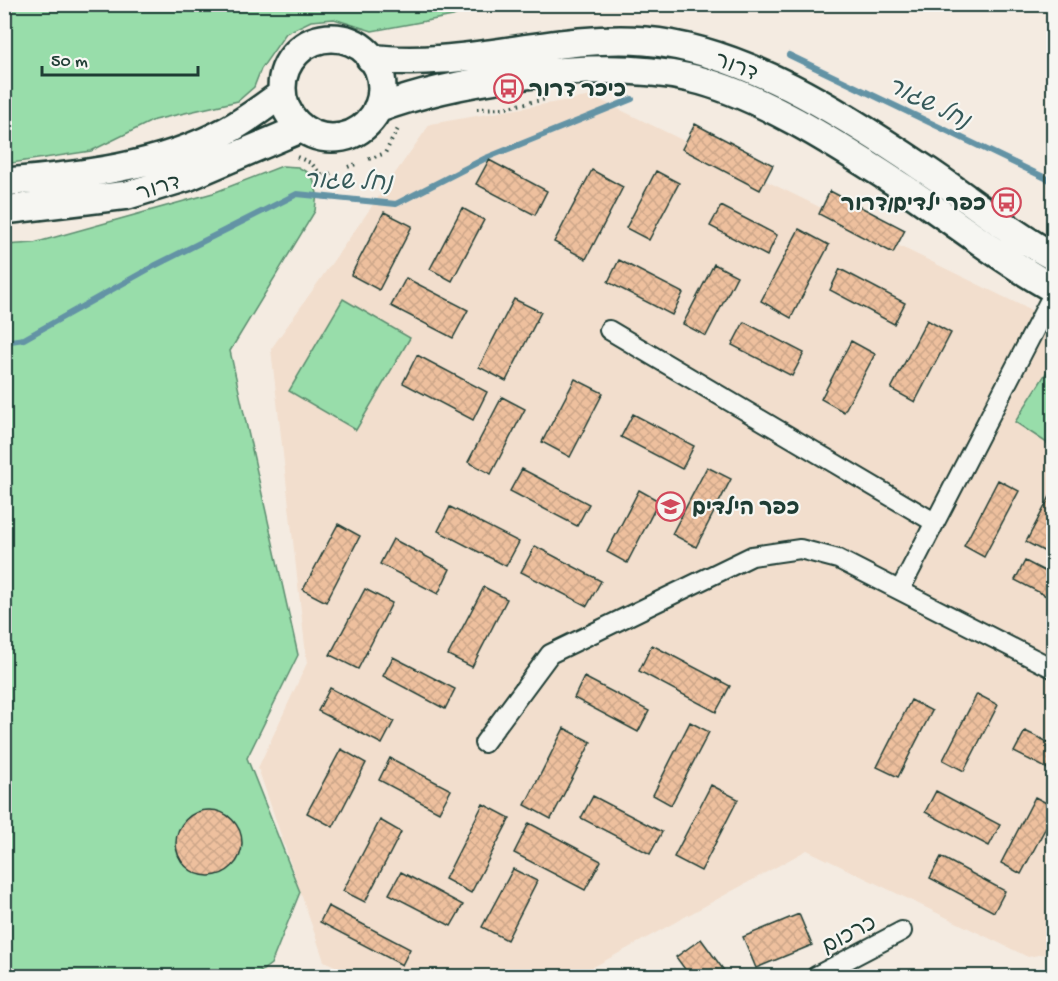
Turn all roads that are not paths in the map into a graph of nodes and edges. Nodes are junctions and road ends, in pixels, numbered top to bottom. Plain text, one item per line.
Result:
1 (370, 58) junction
2 (282, 94) junction
3 (377, 109) junction
4 (302, 128) junction
5 (4, 182) edge
6 (4, 210) edge
7 (1053, 257) edge
8 (1053, 291) edge
9 (609, 330) dead end
10 (934, 522) junction
11 (900, 590) junction
12 (1053, 669) edge
13 (484, 743) dead end
14 (902, 932) dead end
15 (816, 976) edge

1 - 2 street
1 - 3 street
1 - 7 street, דרור
2 - 4 street
2 - 5 street, דרור
3 - 4 street
3 - 8 street, דרור
4 - 6 street, דרור
8 - 10 street
9 - 10 street
10 - 11 street
11 - 12 street
11 - 13 street
14 - 15 street, כרכום

